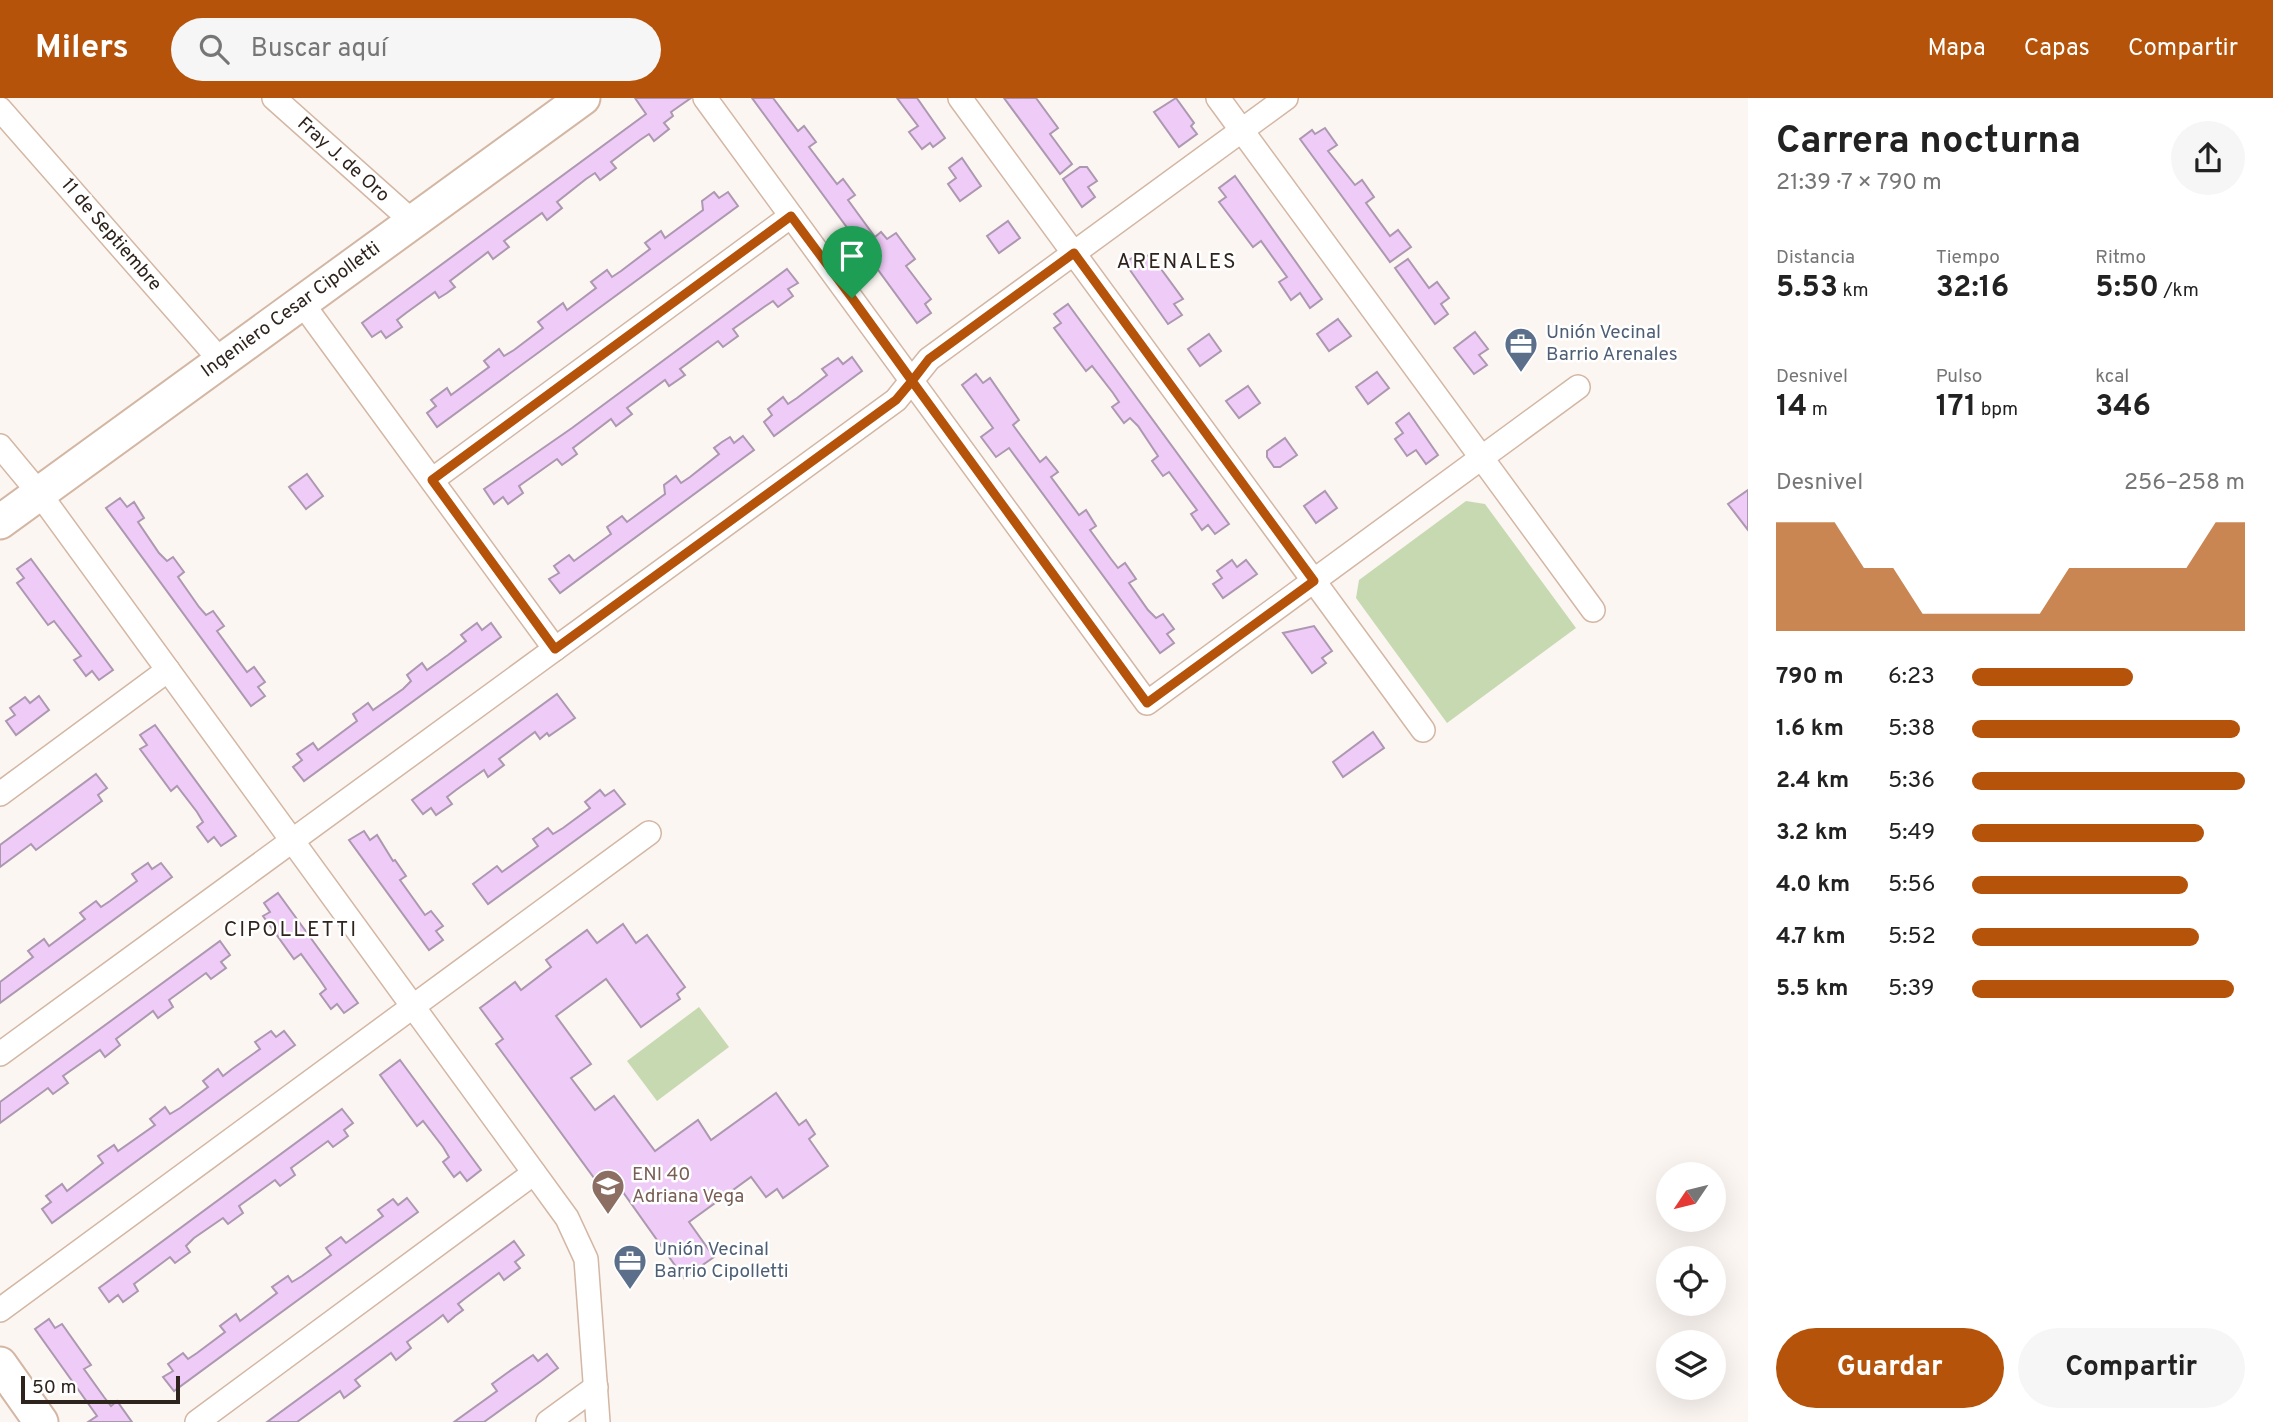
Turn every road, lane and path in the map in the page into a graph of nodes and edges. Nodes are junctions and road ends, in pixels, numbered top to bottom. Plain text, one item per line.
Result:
1 (274, 98) edge
2 (583, 98) edge
3 (705, 98) edge
4 (960, 98) edge
5 (1218, 98) edge
6 (1286, 98) edge
7 (0, 109) edge
8 (1242, 130) junction
9 (791, 216) junction
10 (412, 222) junction
11 (1074, 253) junction
12 (302, 303) junction
13 (221, 361) junction
14 (912, 381) junction
15 (1578, 387) dead end
16 (0, 446) edge
17 (1482, 458) junction
18 (432, 480) junction
19 (39, 493) junction
20 (0, 522) edge
21 (1314, 581) junction
22 (1593, 610) dead end
23 (555, 649) junction
24 (168, 670) junction
25 (1423, 730) dead end
26 (0, 794) edge
27 (649, 833) dead end
28 (292, 841) junction
29 (413, 1006) junction
30 (0, 1054) edge
31 (534, 1172) junction
32 (0, 1310) edge
33 (0, 1364) edge
34 (596, 1387) junction
35 (10, 1397) edge
36 (41, 1422) edge
37 (197, 1422) edge
38 (548, 1422) edge
39 (598, 1422) edge

1 - 10 street, Fray J. de Oro
2 - 10 street, Ingeniero Cesar Cipolletti
3 - 9 street
4 - 11 street
5 - 8 street
6 - 8 street
7 - 13 street, 11 de Septiembre
8 - 11 street
8 - 17 street
9 - 14 street
9 - 18 street
10 - 12 street, Ingeniero Cesar Cipolletti
11 - 14 street
11 - 21 street
12 - 13 street, Ingeniero Cesar Cipolletti
12 - 18 street
13 - 19 street, Ingeniero Cesar Cipolletti
14 - 21 street
14 - 23 street
15 - 17 street
16 - 19 street
17 - 21 street
17 - 22 street
18 - 23 street
19 - 20 street, Ingeniero Cesar Cipolletti
19 - 24 street
21 - 25 street
23 - 28 street
24 - 26 street
24 - 28 street
27 - 29 street
28 - 29 street
28 - 30 street
29 - 31 street
29 - 32 street
31 - 34 street
31 - 37 street
33 - 35 street
34 - 38 street
34 - 39 street
35 - 36 street

